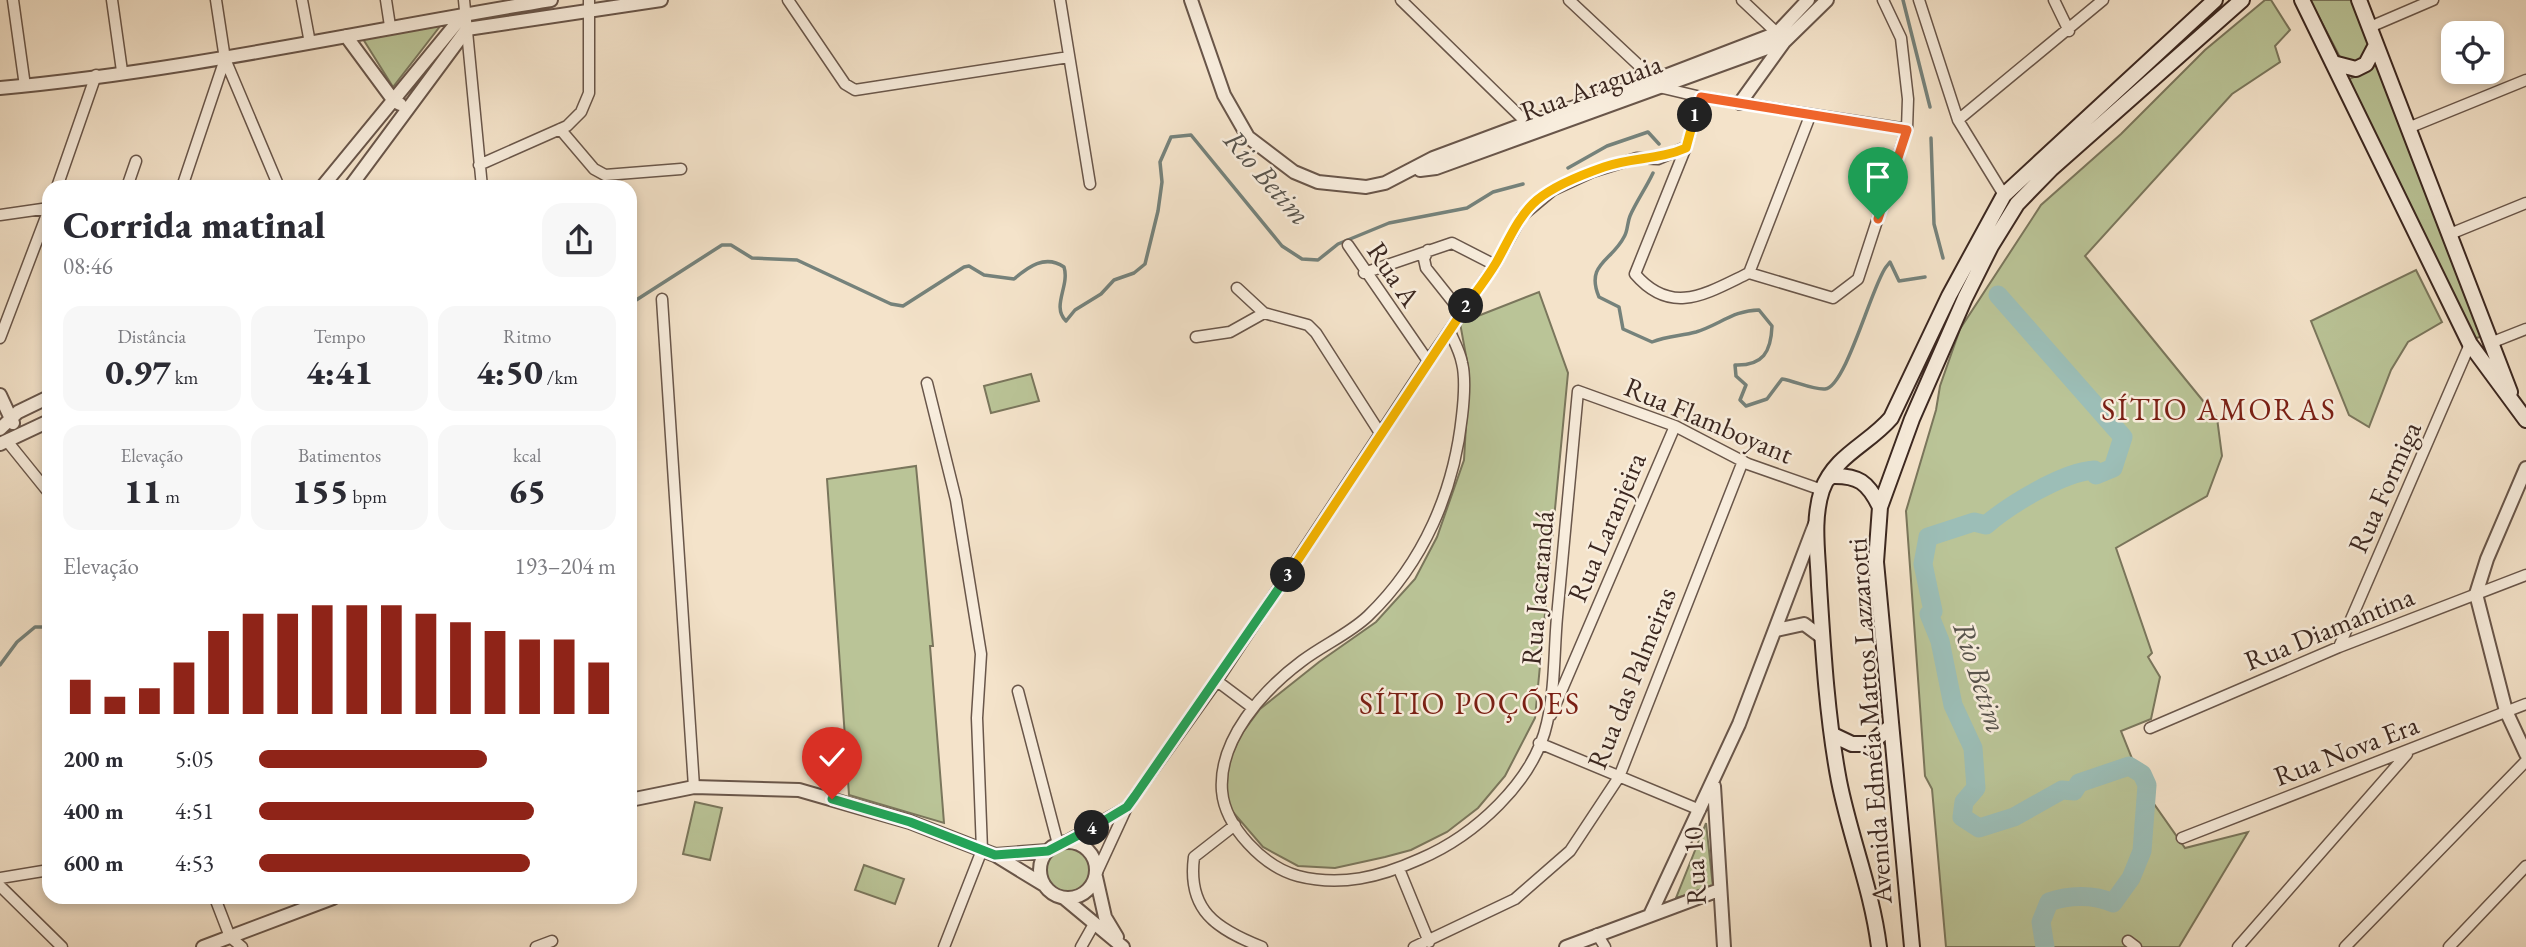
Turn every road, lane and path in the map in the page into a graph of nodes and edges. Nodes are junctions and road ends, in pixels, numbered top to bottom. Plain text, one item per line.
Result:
1 (13, 0) edge
2 (112, 0) edge
3 (216, 0) edge
4 (302, 0) edge
5 (386, 0) edge
6 (464, 0) edge
7 (551, 0) edge
8 (661, 0) edge
9 (788, 0) edge
10 (1060, 0) edge
11 (1191, 0) edge
12 (1401, 0) edge
13 (1569, 0) edge
14 (1742, 0) edge
15 (1808, 0) edge
16 (1827, 0) edge
17 (1883, 0) edge
18 (1919, 0) edge
19 (2054, 0) edge
20 (2103, 0) edge
21 (2215, 0) edge
22 (2242, 0) edge
23 (2302, 0) edge
24 (2433, 0) edge
25 (2363, 3) edge
26 (589, 6) edge
27 (464, 14) junction
28 (390, 26) junction
29 (2370, 27) junction
30 (467, 29) junction
31 (2069, 31) junction
32 (346, 36) junction
33 (1780, 38) junction
34 (310, 43) junction
35 (2376, 45) junction
36 (1069, 57) junction
37 (225, 59) junction
38 (2333, 63) junction
39 (122, 71) junction
40 (96, 75) junction
41 (2526, 80) edge
42 (1658, 84) junction
43 (25, 86) junction
44 (0, 88) edge
45 (1701, 97) junction
46 (394, 101) junction
47 (1740, 103) junction
48 (410, 110) junction
49 (1810, 116) junction
50 (1958, 120) junction
51 (1527, 123) junction
52 (2408, 128) junction
53 (560, 129) junction
54 (1907, 130) junction
55 (1686, 148) junction
56 (136, 161) dead end
57 (479, 165) junction
58 (681, 169) dead end
59 (1412, 172) junction
60 (59, 180) edge
61 (129, 180) edge
62 (184, 180) edge
63 (276, 180) edge
64 (328, 180) edge
65 (355, 180) edge
66 (481, 180) edge
67 (1090, 184) dead end
68 (2004, 195) junction
69 (2526, 203) edge
70 (42, 209) edge
71 (0, 215) edge
72 (42, 227) edge
73 (2450, 234) junction
74 (1984, 244) junction
75 (1348, 245) dead end
76 (1428, 250) junction
77 (1495, 265) junction
78 (1364, 273) junction
79 (1749, 273) junction
80 (1237, 288) dead end
81 (662, 299) dead end
82 (1461, 312) junction
83 (1264, 313) junction
84 (2526, 329) edge
85 (1450, 332) junction
86 (1196, 337) dead end
87 (0, 338) edge
88 (2493, 342) junction
89 (2470, 344) junction
90 (1428, 361) junction
91 (927, 383) dead end
92 (1578, 391) joint
93 (0, 395) edge
94 (42, 401) edge
95 (2515, 406) junction
96 (11, 418) junction
97 (2526, 420) edge
98 (42, 424) edge
99 (1675, 426) junction
100 (0, 429) edge
101 (1380, 433) junction
102 (8, 440) edge
103 (1743, 461) junction
104 (2526, 468) edge
105 (42, 484) edge
106 (1825, 485) junction
107 (1880, 507) junction
108 (1817, 518) junction
109 (2526, 575) edge
110 (2476, 594) junction
111 (1776, 630) junction
112 (1824, 638) junction
113 (2339, 646) junction
114 (1217, 681) junction
115 (1018, 691) dead end
116 (2526, 704) edge
117 (1253, 708) junction
118 (2506, 711) junction
119 (1547, 723) junction
120 (1889, 728) junction
121 (2150, 728) dead end
122 (1833, 735) junction
123 (1539, 743) junction
124 (2410, 751) junction
125 (2526, 754) edge
126 (2526, 761) edge
127 (1619, 776) junction
128 (1714, 783) junction
129 (694, 787) junction
130 (637, 799) edge
131 (1127, 807) junction
132 (1700, 810) junction
133 (1235, 825) junction
134 (2182, 838) dead end
135 (1057, 846) junction
136 (988, 853) junction
137 (2526, 866) edge
138 (1399, 869) junction
139 (42, 871) edge
140 (1096, 874) junction
141 (0, 878) edge
142 (1044, 885) junction
143 (0, 886) edge
144 (1719, 890) junction
145 (1064, 898) junction
146 (1100, 903) junction
147 (217, 904) edge
148 (317, 904) edge
149 (1651, 913) junction
150 (1094, 924) junction
151 (1597, 934) junction
152 (230, 937) junction
153 (552, 941) dead end
154 (1429, 942) junction
155 (62, 947) edge
156 (203, 947) edge
157 (242, 947) edge
158 (536, 947) edge
159 (944, 947) edge
160 (1081, 947) edge
161 (1123, 947) edge
162 (1262, 947) edge
163 (1414, 947) edge
164 (1566, 947) edge
165 (1605, 947) edge
166 (1724, 947) edge
167 (1879, 947) edge
168 (1912, 947) edge
169 (2238, 947) edge
170 (2346, 947) edge
171 (2449, 947) edge

1 - 43 street
2 - 39 street
3 - 37 street
4 - 34 street
5 - 28 street
6 - 27 street
7 - 27 street
8 - 26 street
9 - 36 street
10 - 36 street
11 - 59 street, Rua Araguaia
12 - 51 street
13 - 42 street
14 - 33 street
15 - 33 street
16 - 33 street
17 - 54 street
18 - 50 street
19 - 31 street
20 - 31 street
21 - 68 main road
22 - 74 main road
23 - 38 main road
24 - 29 street
25 - 29 main road
26 - 30 street
26 - 53 street
27 - 28 street
27 - 30 street
27 - 46 street
28 - 32 street
29 - 35 main road
30 - 48 street
30 - 57 street
31 - 50 street
32 - 34 street
32 - 46 street
33 - 42 street, Rua Araguaia
33 - 47 street
34 - 37 street
35 - 38 main road
35 - 52 main road
36 - 67 street
37 - 39 street
37 - 62 street
37 - 63 street
38 - 89 main road
39 - 40 street
40 - 43 street
40 - 60 street
41 - 52 street
42 - 45 street
42 - 51 street, Rua Araguaia
42 - 59 street, Rua Araguaia
43 - 44 street
45 - 47 street
45 - 55 street
46 - 48 street
46 - 64 street
47 - 49 street
48 - 65 street
49 - 54 street
49 - 79 street
50 - 68 street
51 - 59 street, Rua Araguaia
52 - 73 main road
53 - 57 street
53 - 58 street
54 - 79 street
55 - 77 street
55 - 79 street
56 - 61 street
57 - 66 street
68 - 74 main road
69 - 73 street
70 - 71 street
72 - 87 street
73 - 88 main road
74 - 106 main road
74 - 107 main road, Avenida Edméia Mattos Lazzarotti
75 - 78 street, Rua A
76 - 77 street
76 - 78 street
76 - 82 street
77 - 82 street
78 - 90 street, Rua A
80 - 83 street
81 - 129 street
82 - 85 street
83 - 86 street
83 - 101 street
84 - 88 street
85 - 90 street
85 - 117 street, Rua Jacarandá
88 - 89 main road
88 - 95 main road
89 - 95 main road
89 - 113 street, Rua Formiga
90 - 101 street
91 - 136 street
92 - 99 street, Rua Flamboyant
92 - 119 street, Rua Jacarandá
93 - 96 street
94 - 96 street
95 - 97 main road
96 - 100 street
96 - 102 street
98 - 102 street
99 - 103 street, Rua Flamboyant
99 - 119 street, Rua Laranjeira
101 - 114 street
102 - 105 street
103 - 106 street, Rua Flamboyant
103 - 127 street, Rua das Palmeiras
104 - 110 street
106 - 107 main road
106 - 108 main road, Avenida Edméia Mattos Lazzarotti
107 - 120 main road, Avenida Edméia Mattos Lazzarotti
108 - 111 street
108 - 112 main road, Avenida Edméia Mattos Lazzarotti
109 - 110 street, Rua Diamantina
110 - 113 street, Rua Diamantina
110 - 118 street
111 - 112 street
111 - 128 street
112 - 122 main road, Avenida Edméia Mattos Lazzarotti
113 - 121 street, Rua Diamantina
114 - 117 street
114 - 131 street
115 - 135 street
116 - 118 street, Rua Nova Era
117 - 133 street, Rua Jacarandá
118 - 124 street, Rua Nova Era
118 - 125 street
119 - 123 street, Rua Jacarandá
120 - 122 main road
120 - 168 main road, Avenida Edméia Mattos Lazzarotti
122 - 167 main road, Avenida Edméia Mattos Lazzarotti
123 - 127 street
123 - 138 street, Rua Jacarandá
124 - 134 street, Rua Nova Era
124 - 169 street
126 - 170 street
127 - 132 street
127 - 154 street, Rua das Palmeiras
128 - 132 street
128 - 144 street, Rua 10
129 - 130 street
129 - 136 street
131 - 135 street
131 - 140 street
132 - 149 street
133 - 138 street, Rua Jacarandá
133 - 162 street
135 - 136 street
135 - 140 street
135 - 142 street
136 - 142 street
136 - 159 street
137 - 171 street
138 - 154 street
139 - 141 street
140 - 145 street
140 - 146 street
142 - 145 street
143 - 155 street
144 - 149 street
144 - 166 street, Rua 10
145 - 150 street
146 - 150 street
146 - 161 street
147 - 152 street
148 - 152 street
149 - 151 street
150 - 160 street
150 - 161 street
151 - 164 street
151 - 165 street
152 - 156 street
152 - 157 street
153 - 158 street
154 - 163 street, Rua das Palmeiras

